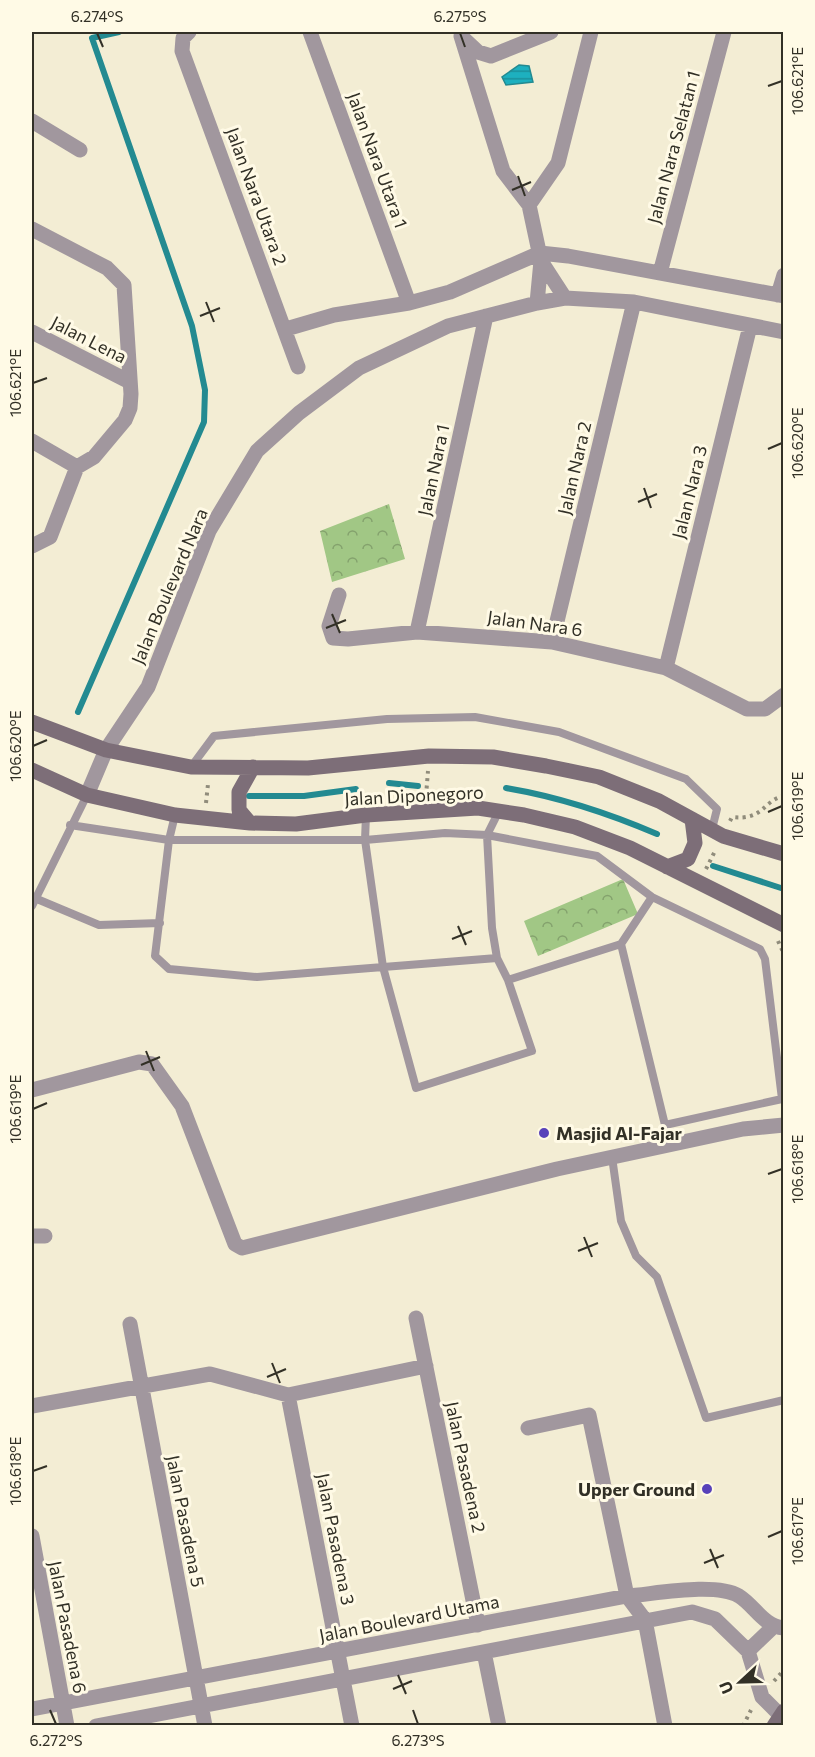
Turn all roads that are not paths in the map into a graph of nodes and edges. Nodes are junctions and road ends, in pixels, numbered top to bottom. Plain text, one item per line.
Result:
1 (310, 32) edge
2 (550, 32) edge
3 (591, 32) edge
4 (724, 32) edge
5 (460, 34) edge
6 (186, 35) edge
7 (32, 121) edge
8 (80, 150) dead end
9 (529, 205) junction
10 (32, 229) edge
11 (540, 257) junction
12 (660, 273) junction
13 (783, 275) edge
14 (781, 296) edge
15 (565, 298) junction
16 (634, 302) junction
17 (409, 303) junction
18 (537, 303) junction
19 (486, 316) junction
20 (750, 326) junction
21 (286, 328) junction
22 (32, 332) edge
23 (783, 332) edge
24 (298, 366) dead end
25 (128, 381) junction
26 (32, 441) edge
27 (77, 467) junction
28 (32, 547) edge
29 (339, 595) dead end
30 (417, 632) junction
31 (552, 642) junction
32 (666, 668) junction
33 (783, 694) edge
34 (32, 722) edge
35 (106, 750) junction
36 (191, 767) junction
37 (253, 767) junction
38 (32, 770) edge
39 (87, 795) junction
40 (499, 811) junction
41 (175, 815) junction
42 (366, 815) junction
43 (692, 819) junction
44 (250, 824) junction
45 (70, 825) junction
46 (718, 833) junction
47 (487, 835) junction
48 (169, 840) junction
49 (365, 840) junction
50 (783, 854) edge
51 (667, 867) junction
52 (652, 897) junction
53 (34, 903) edge
54 (160, 923) junction
55 (780, 931) edge
56 (621, 944) junction
57 (496, 958) junction
58 (382, 967) junction
59 (508, 980) junction
60 (32, 1090) edge
61 (783, 1125) edge
62 (612, 1157) junction
63 (416, 1318) dead end
64 (130, 1324) dead end
65 (426, 1366) junction
66 (141, 1384) junction
67 (288, 1395) junction
68 (783, 1400) edge
69 (32, 1406) edge
70 (528, 1428) dead end
71 (32, 1536) edge
72 (627, 1596) junction
73 (645, 1620) junction
74 (478, 1625) junction
75 (778, 1627) edge
76 (748, 1651) junction
77 (338, 1652) junction
78 (484, 1652) junction
79 (196, 1678) junction
80 (343, 1679) junction
81 (63, 1704) junction
82 (201, 1706) junction
83 (32, 1709) edge
84 (780, 1717) edge
85 (67, 1725) edge
86 (96, 1725) edge
87 (205, 1725) edge
88 (352, 1725) edge
89 (499, 1725) edge
90 (665, 1725) edge

1 - 17 street, Jalan Nara Utara 1
2 - 5 street
3 - 9 street
4 - 12 street, Jalan Nara Selatan 1
5 - 9 street
6 - 21 street, Jalan Nara Utara 2
7 - 8 street
9 - 11 street
10 - 25 street
11 - 12 street
11 - 15 street
11 - 17 street
11 - 18 street
12 - 14 street
13 - 14 street
15 - 16 street, Jalan Boulevard Nara
15 - 18 street, Jalan Boulevard Nara
16 - 20 street, Jalan Boulevard Nara
16 - 31 street, Jalan Nara 2
17 - 21 street
18 - 19 street, Jalan Boulevard Nara
19 - 30 street, Jalan Nara 1
19 - 35 street, Jalan Boulevard Nara
20 - 23 street, Jalan Boulevard Nara
20 - 32 street, Jalan Nara 3
21 - 24 street, Jalan Nara Utara 2
22 - 25 street, Jalan Lena
25 - 27 street
26 - 27 street
27 - 28 street
29 - 30 street, Jalan Nara 6
30 - 31 street, Jalan Nara 6
31 - 32 street, Jalan Nara 6
32 - 33 street, Jalan Nara 6
34 - 35 street, Jalan Diponegoro
35 - 36 street, Jalan Diponegoro
35 - 39 street, Jalan Boulevard Nara
36 - 37 street, Jalan Diponegoro
36 - 46 lane
37 - 43 street, Jalan Diponegoro
37 - 44 street
38 - 39 street, Jalan Diponegoro
39 - 41 street, Jalan Diponegoro
39 - 45 lane
40 - 42 street, Jalan Diponegoro
40 - 47 lane
40 - 51 street, Jalan Diponegoro
41 - 44 street, Jalan Diponegoro
41 - 48 lane
42 - 44 street, Jalan Diponegoro
42 - 49 lane
43 - 46 street, Jalan Diponegoro
43 - 51 street
45 - 48 lane
45 - 53 lane
46 - 50 street, Jalan Diponegoro
47 - 49 lane
47 - 52 lane
47 - 57 lane
48 - 49 lane
48 - 54 lane
49 - 58 lane
51 - 55 street, Jalan Diponegoro
52 - 56 lane
52 - 56 lane
53 - 54 lane
54 - 58 lane
56 - 59 lane
57 - 58 lane
57 - 59 lane
58 - 59 lane
60 - 62 street
61 - 62 street
62 - 68 lane
63 - 65 street, Jalan Pasadena 2
64 - 66 street, Jalan Pasadena 5
65 - 67 street
65 - 74 street, Jalan Pasadena 2
66 - 67 street
66 - 69 street
66 - 79 street, Jalan Pasadena 5
67 - 77 street, Jalan Pasadena 3
70 - 72 street
71 - 81 street, Jalan Pasadena 6
72 - 73 street
72 - 74 street, Jalan Boulevard Utama
72 - 75 street, Jalan Boulevard Utama
73 - 76 street
73 - 78 street
73 - 90 street
74 - 77 street, Jalan Boulevard Utama
75 - 76 street
76 - 84 street
77 - 79 street, Jalan Boulevard Utama
77 - 80 street, Jalan Pasadena 3
78 - 80 street
78 - 89 street
79 - 81 street, Jalan Boulevard Utama
79 - 82 street, Jalan Pasadena 5
80 - 82 street
80 - 88 street, Jalan Pasadena 3
81 - 83 street, Jalan Boulevard Utama
81 - 85 street, Jalan Pasadena 6
82 - 86 street
82 - 87 street, Jalan Pasadena 5

